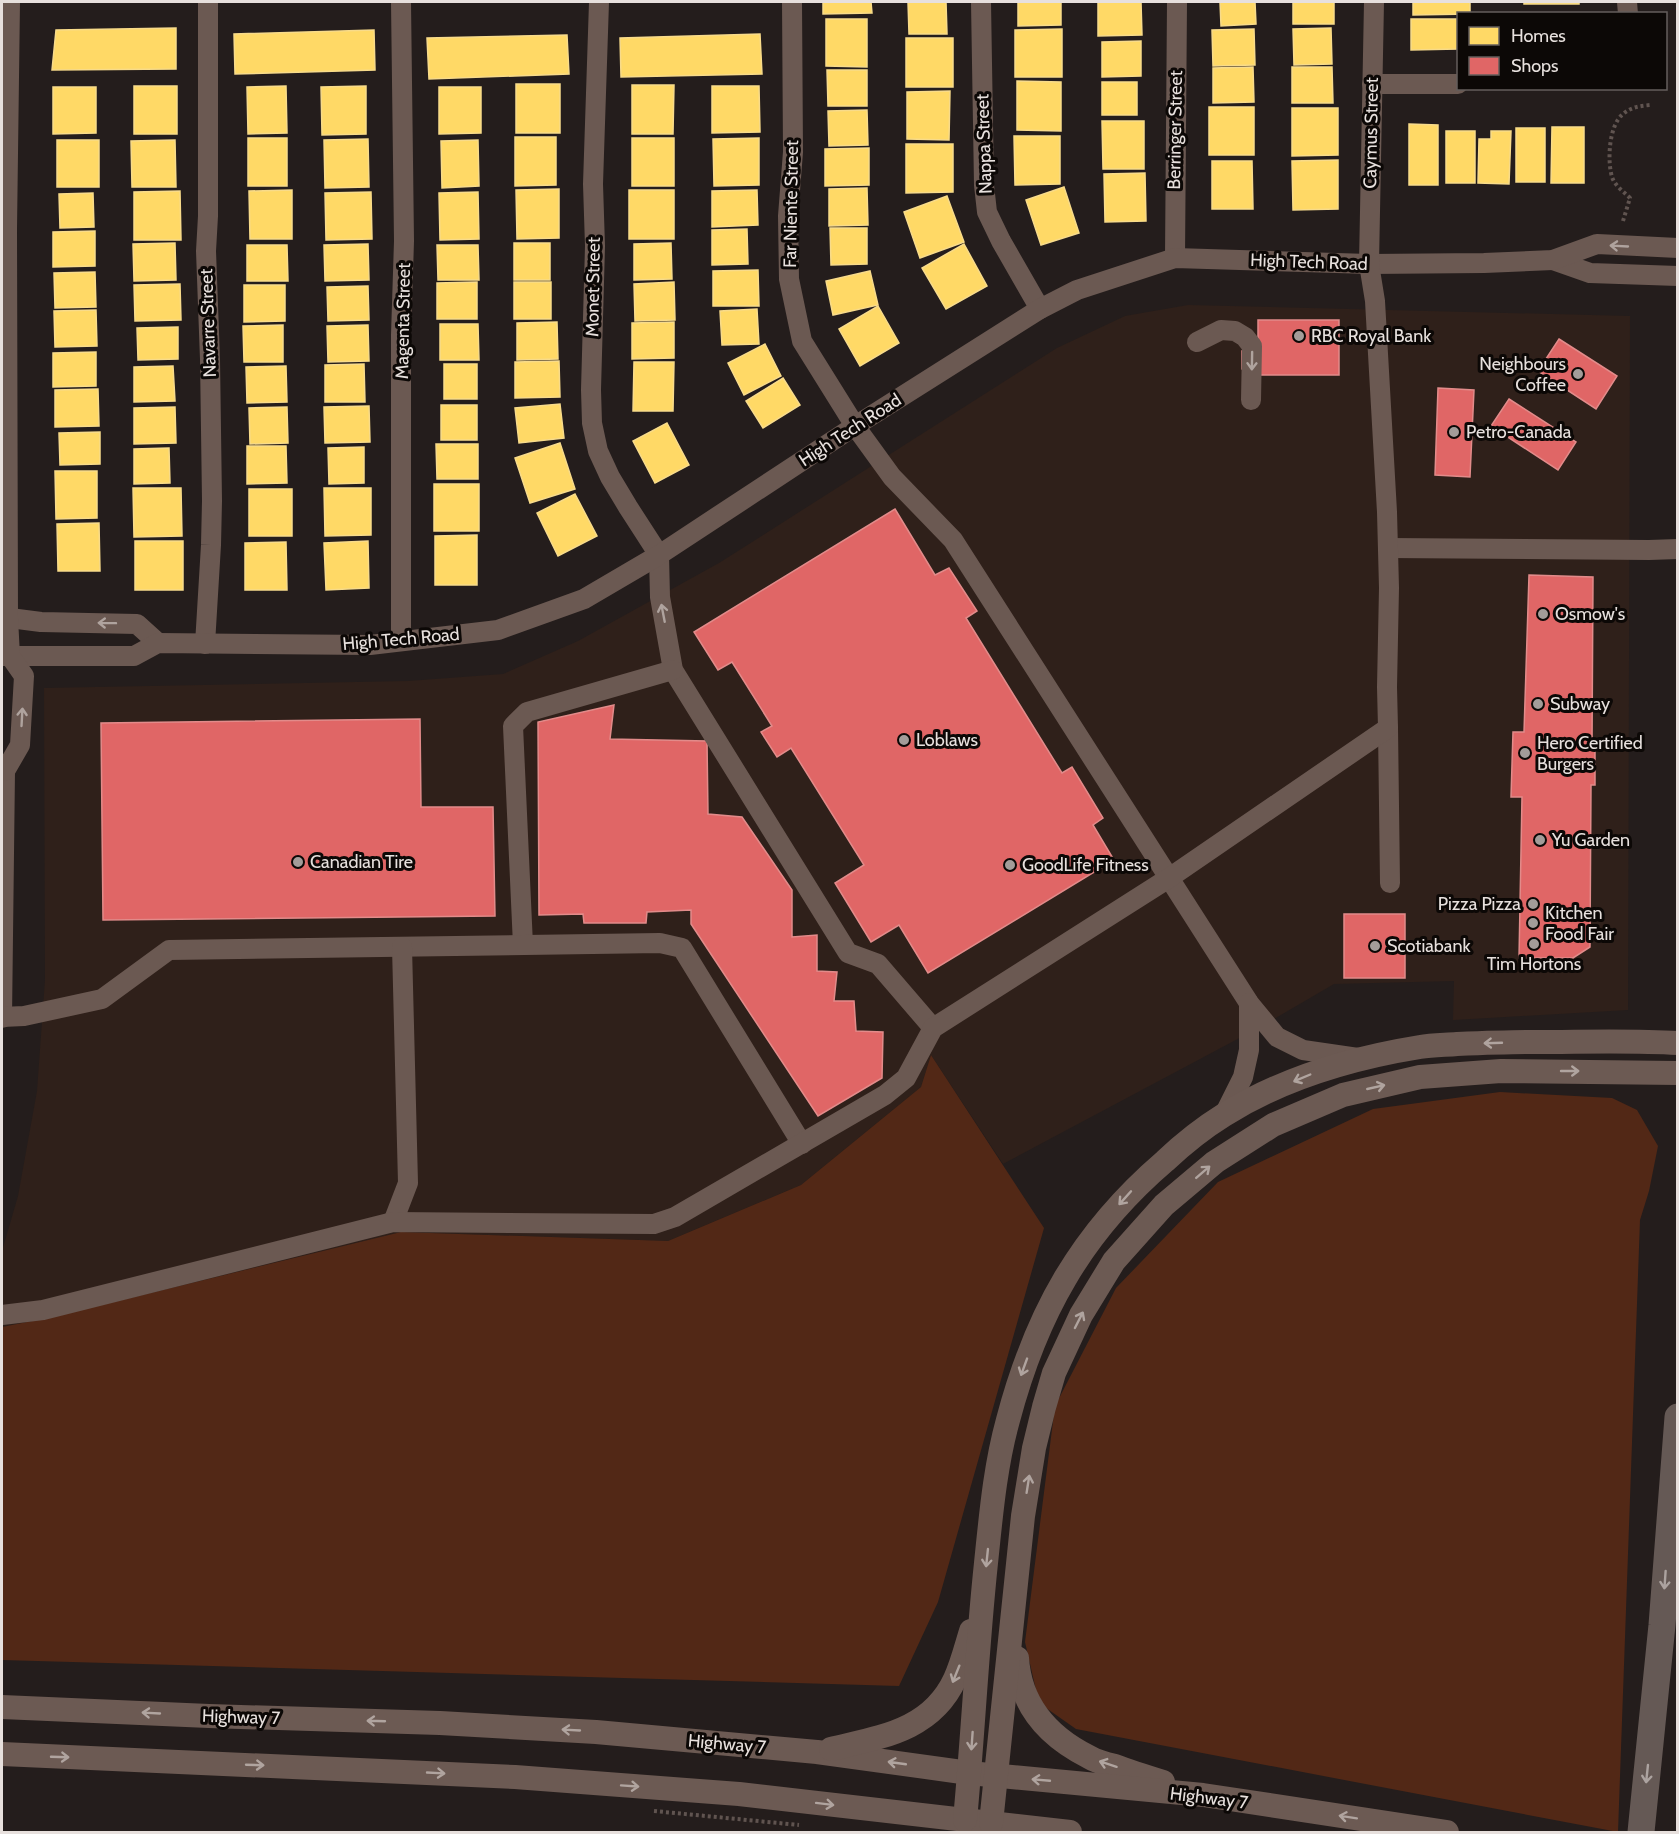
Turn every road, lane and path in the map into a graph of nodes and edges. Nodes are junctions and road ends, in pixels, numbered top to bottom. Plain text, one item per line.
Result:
1 (10, 2) edge
2 (208, 2) edge
3 (400, 2) edge
4 (599, 2) edge
5 (792, 2) edge
6 (981, 2) edge
7 (1178, 2) edge
8 (1374, 2) edge
9 (1372, 84) junction
10 (1457, 84) edge
11 (1650, 105) dead end
12 (1623, 221) dead end
13 (1677, 248) edge
14 (1175, 258) junction
15 (1553, 260) junction
16 (1369, 264) junction
17 (1677, 276) edge
18 (1040, 309) junction
19 (1197, 342) dead end
20 (1251, 400) dead end
21 (855, 426) junction
22 (1388, 548) junction
23 (1677, 549) edge
24 (659, 555) junction
25 (5, 617) edge
26 (401, 640) junction
27 (158, 643) junction
28 (205, 644) junction
29 (4, 659) edge
30 (673, 670) junction
31 (1388, 728) junction
32 (3, 768) edge
33 (1169, 878) junction
34 (1390, 883) dead end
35 (523, 945) junction
36 (402, 947) junction
37 (1249, 1003) junction
38 (2, 1017) edge
39 (933, 1028) junction
40 (1677, 1043) edge
41 (1364, 1059) junction
42 (1677, 1073) edge
43 (1224, 1115) junction
44 (802, 1144) junction
45 (393, 1222) junction
46 (2, 1315) edge
47 (1677, 1416) edge
48 (982, 1599) junction
49 (1013, 1605) junction
50 (3, 1705) edge
51 (817, 1752) junction
52 (2, 1754) edge
53 (969, 1773) junction
54 (996, 1776) junction
55 (1203, 1796) junction
56 (965, 1820) junction
57 (992, 1823) junction
58 (1070, 1833) edge
59 (1447, 1833) edge
60 (1641, 1833) edge

1 - 25 street
2 - 28 street, Navarre Street
3 - 26 street, Magenta Street
4 - 24 street, Monet Street
5 - 21 street, Far Niente Street
6 - 18 street, Nappa Street
7 - 14 street, Berringer Street
8 - 9 street, Caymus Street
9 - 10 street
9 - 16 street, Caymus Street
11 - 12 path
13 -> 15 street, High Tech Road
14 - 16 street, High Tech Road
14 - 18 street, High Tech Road
15 - 16 street, High Tech Road
15 - 17 street, High Tech Road
16 - 22 street, Caymus Street
18 - 21 street, High Tech Road
19 -> 20 street
21 - 24 street, High Tech Road
21 - 33 street, Far Niente Street
22 - 23 street
22 - 31 street, Caymus Street
24 - 26 street, High Tech Road
30 -> 24 street
27 -> 25 street
25 - 29 street
26 - 28 street, High Tech Road
27 - 28 street, High Tech Road
27 - 29 street, High Tech Road
32 -> 29 street
30 - 35 street
30 - 39 street
31 - 33 street
31 - 34 street, Caymus Street
32 - 38 street
33 - 37 street, Far Niente Street
33 - 39 street
35 - 36 street
35 - 44 street
36 - 38 street
36 - 45 street
37 - 41 street, Far Niente Street
37 - 43 street
39 - 44 street
40 -> 41 main road
41 -> 43 main road
49 -> 42 main road
43 -> 48 main road
44 - 45 street
45 - 46 street
47 -> 60 highway
48 -> 51 main road
48 -> 53 main road
49 - 54 main road
55 -> 49 main road
51 -> 50 main road, Highway 7
53 -> 51 main road, Highway 7
52 -> 56 main road
53 - 54 main road, Highway 7
53 - 56 main road
55 -> 54 main road, Highway 7
54 - 57 main road
59 -> 55 main road, Highway 7
56 - 57 main road
57 - 58 main road

